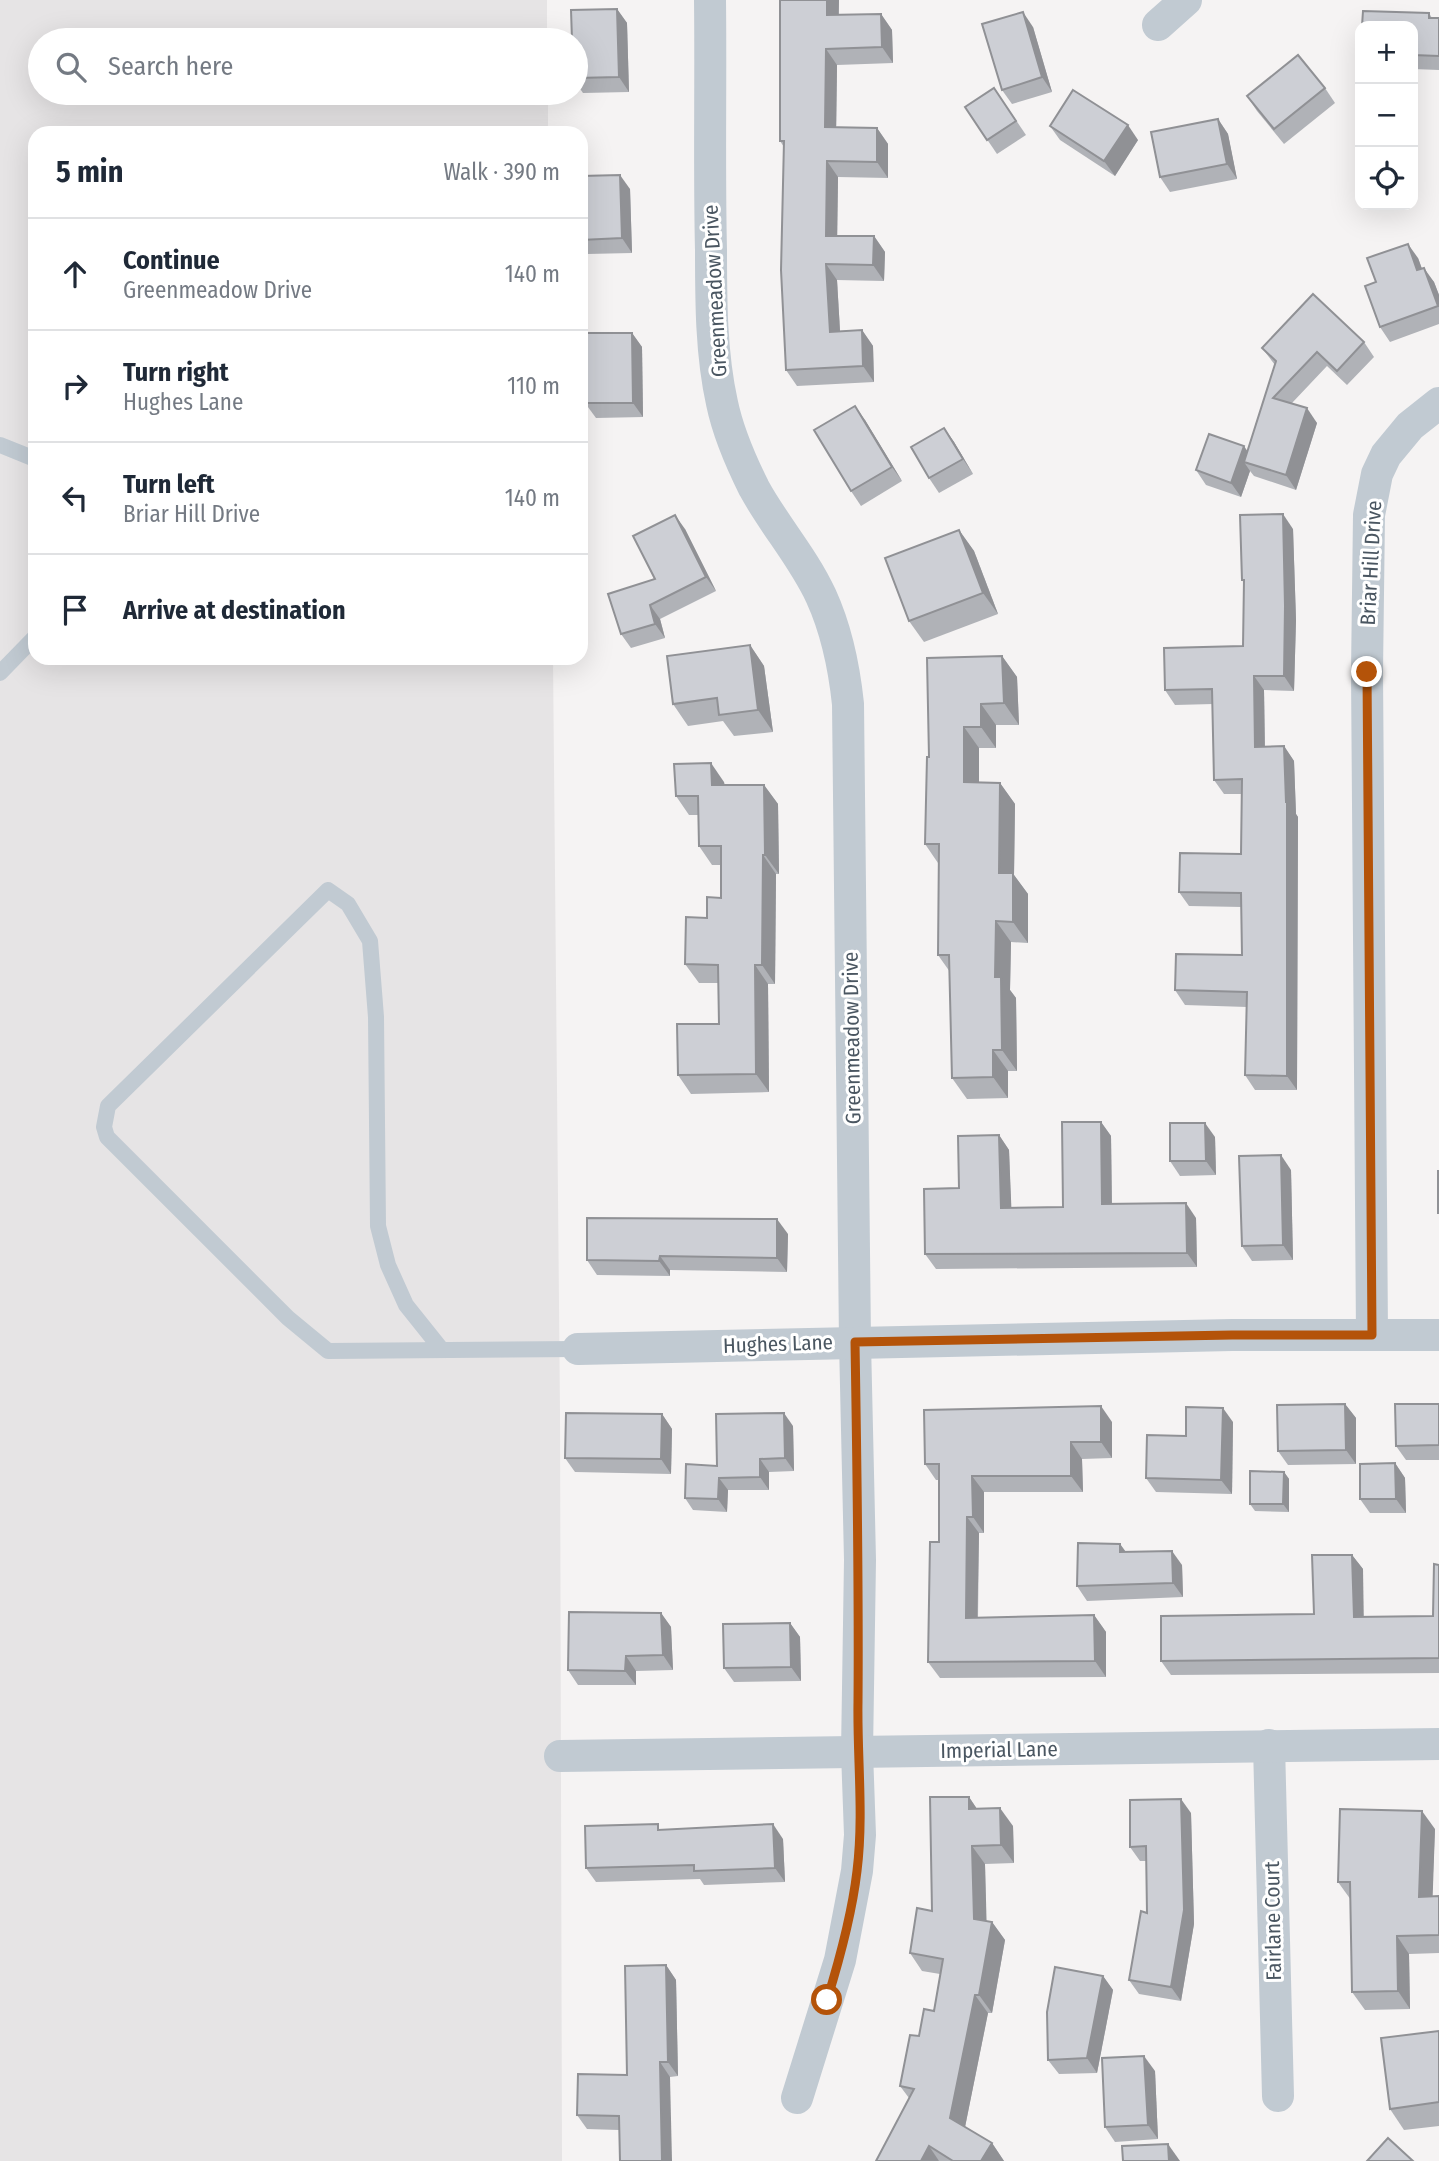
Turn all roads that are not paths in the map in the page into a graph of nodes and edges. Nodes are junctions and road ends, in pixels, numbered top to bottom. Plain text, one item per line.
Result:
1 (710, 0) edge
2 (1186, 0) edge
3 (1158, 25) dead end
4 (1439, 403) edge
5 (0, 445) edge
6 (28, 456) edge
7 (28, 644) edge
8 (0, 673) edge
9 (1372, 1335) junction
10 (1439, 1335) edge
11 (855, 1342) junction
12 (578, 1349) joint
13 (442, 1350) junction
14 (1439, 1744) edge
15 (1269, 1745) junction
16 (857, 1752) junction
17 (559, 1756) dead end
18 (1278, 2096) dead end
19 (797, 2098) dead end

1 - 11 street, Greenmeadow Drive
2 - 3 street
4 - 9 street, Briar Hill Drive
5 - 6 lane
7 - 8 lane
9 - 10 street, Hughes Lane
9 - 11 street, Hughes Lane
11 - 12 street, Hughes Lane
11 - 16 street, Greenmeadow Drive
12 - 13 lane
13 - 13 lane
14 - 15 street, Imperial Lane
15 - 16 street, Imperial Lane
15 - 18 street, Fairlane Court
16 - 17 street, Imperial Lane
16 - 19 street, Greenmeadow Drive

